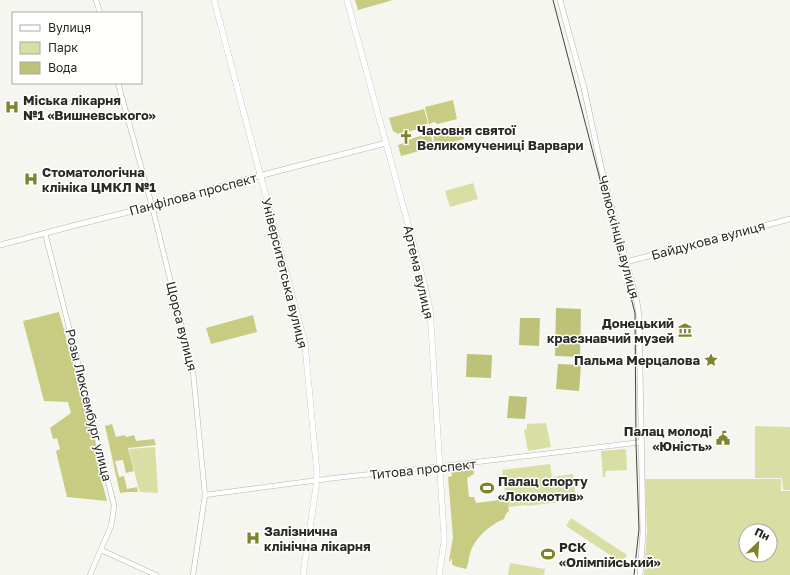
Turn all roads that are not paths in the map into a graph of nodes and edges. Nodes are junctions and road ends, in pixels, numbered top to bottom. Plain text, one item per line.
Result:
1 (96, 0) edge
2 (214, 0) edge
3 (347, 0) edge
4 (560, 0) edge
5 (100, 12) edge
6 (118, 84) edge
7 (386, 143) junction
8 (261, 176) junction
9 (152, 206) junction
10 (790, 219) edge
11 (45, 233) junction
12 (0, 245) edge
13 (626, 262) junction
14 (642, 442) junction
15 (439, 467) junction
16 (316, 480) junction
17 (205, 495) junction
18 (100, 550) junction
19 (90, 575) edge
20 (156, 575) edge
21 (193, 575) edge
22 (303, 575) edge
23 (439, 575) edge
24 (640, 575) edge

1 - 5 street
2 - 8 main road, Університетська вулиця
3 - 7 main road, Артема вулиця
4 - 13 main road, Челюскінців вулиця
6 - 9 street, Щорса вулиця
7 - 8 main road, Панфілова проспект
7 - 15 main road, Артема вулиця
8 - 9 main road, Панфілова проспект
8 - 16 main road, Університетська вулиця
9 - 11 main road, Панфілова проспект
9 - 17 street, Щорса вулиця
10 - 13 main road, Байдукова вулиця
11 - 12 main road, Панфілова проспект
11 - 18 street, Розы Люксембург улица
13 - 14 main road, Челюскінців вулиця
14 - 15 street, Титова проспект
14 - 24 main road, Челюскінців вулиця
15 - 16 street, Титова проспект
15 - 23 main road, Артема вулиця
16 - 17 street, Титова проспект
16 - 22 main road, Університетська вулиця
17 - 21 street, Щорса вулиця
18 - 19 street, Розы Люксембург улица
18 - 20 street

